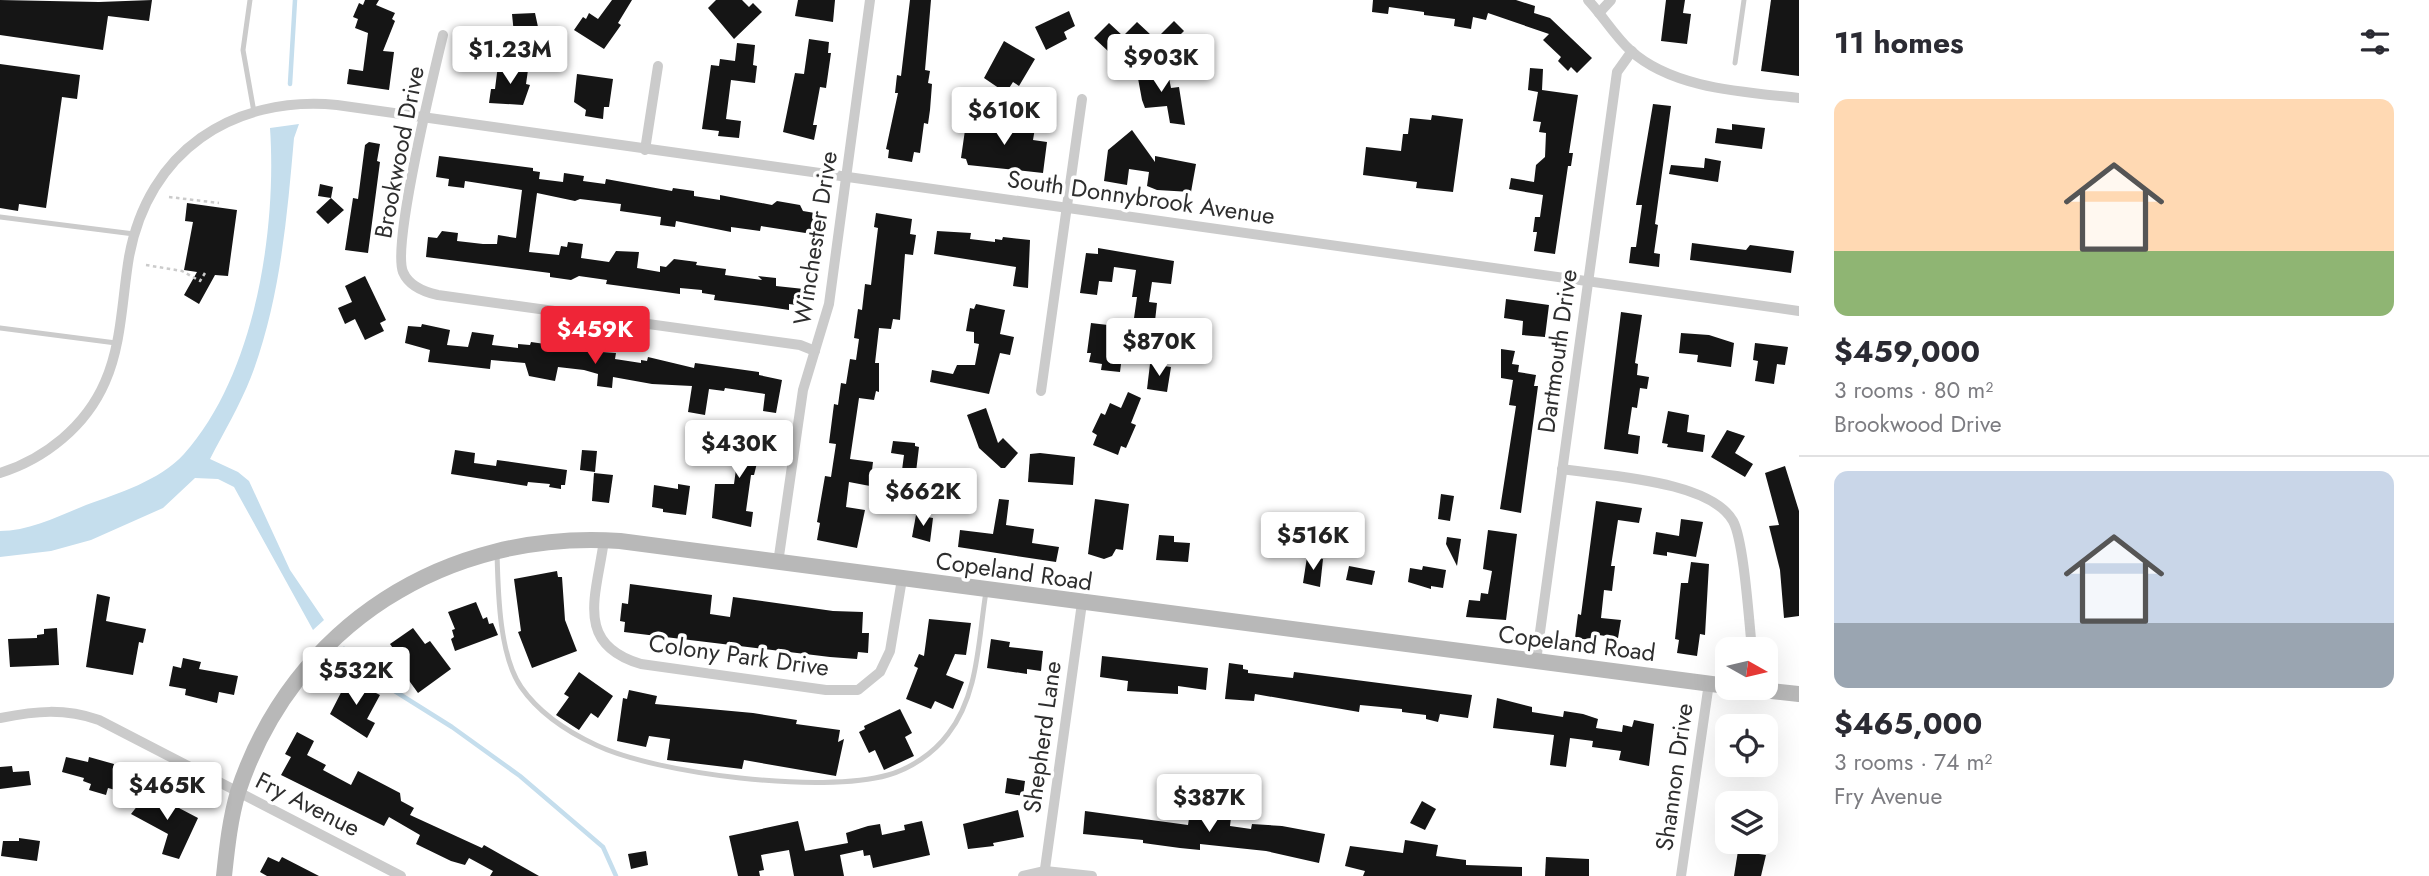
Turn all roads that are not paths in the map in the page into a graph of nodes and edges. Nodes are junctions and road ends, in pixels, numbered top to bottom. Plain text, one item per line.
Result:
1 (250, 0) edge
2 (870, 0) edge
3 (1588, 0) edge
4 (1611, 0) edge
5 (1744, 0) edge
6 (1599, 13) junction
7 (443, 35) dead end
8 (1632, 51) junction
9 (1735, 63) dead end
10 (658, 66) dead end
11 (1799, 98) edge
12 (1082, 99) dead end
13 (254, 112) junction
14 (423, 118) junction
15 (645, 150) junction
16 (848, 177) junction
17 (1065, 207) junction
18 (0, 218) edge
19 (134, 234) junction
20 (1588, 281) junction
21 (1799, 311) edge
22 (0, 328) edge
23 (116, 343) junction
24 (815, 351) junction
25 (1041, 391) dead end
26 (1562, 469) junction
27 (0, 473) edge
28 (604, 540) junction
29 (497, 549) junction
30 (778, 563) junction
31 (902, 579) junction
32 (986, 590) junction
33 (1082, 603) junction
34 (1751, 637) edge
35 (1536, 661) junction
36 (1709, 683) junction
37 (1715, 684) edge
38 (1778, 691) edge
39 (1799, 694) edge
40 (0, 718) edge
41 (239, 792) junction
42 (1045, 874) edge
43 (224, 876) edge
44 (401, 876) edge
45 (1023, 876) edge
46 (1093, 876) edge
47 (1681, 876) edge

1 - 13 lane
2 - 16 street, Winchester Drive
3 - 6 street
4 - 6 street
5 - 9 lane
6 - 8 street
7 - 14 street, Brookwood Drive
8 - 11 street
8 - 20 street, Dartmouth Drive
10 - 15 street
12 - 17 street
13 - 14 street, South Donnybrook Avenue
13 - 19 street, South Donnybrook Avenue
14 - 15 street, South Donnybrook Avenue
14 - 24 street, Brookwood Drive
15 - 16 street, South Donnybrook Avenue
16 - 17 street, South Donnybrook Avenue
16 - 24 street, Winchester Drive
17 - 20 street, South Donnybrook Avenue
17 - 25 street
18 - 19 lane
19 - 23 street, South Donnybrook Avenue
20 - 21 street, South Donnybrook Avenue
20 - 26 street, Dartmouth Drive
22 - 23 lane
23 - 27 street, South Donnybrook Avenue
24 - 30 street, Winchester Drive
26 - 34 street
26 - 35 street, Dartmouth Drive
28 - 29 street, Copeland Road
28 - 30 street, Copeland Road
28 - 31 street, Colony Park Drive
29 - 32 lane
29 - 41 street, Copeland Road
30 - 31 street, Copeland Road
31 - 32 street, Copeland Road
32 - 33 street, Copeland Road
33 - 35 street, Copeland Road
33 - 42 street, Shepherd Lane
35 - 36 street, Copeland Road
36 - 37 street, Copeland Road
36 - 47 street, Shannon Drive
38 - 39 street
40 - 41 street, Fry Avenue
41 - 43 street, Copeland Road
41 - 44 street, Fry Avenue
42 - 45 street
42 - 46 street

